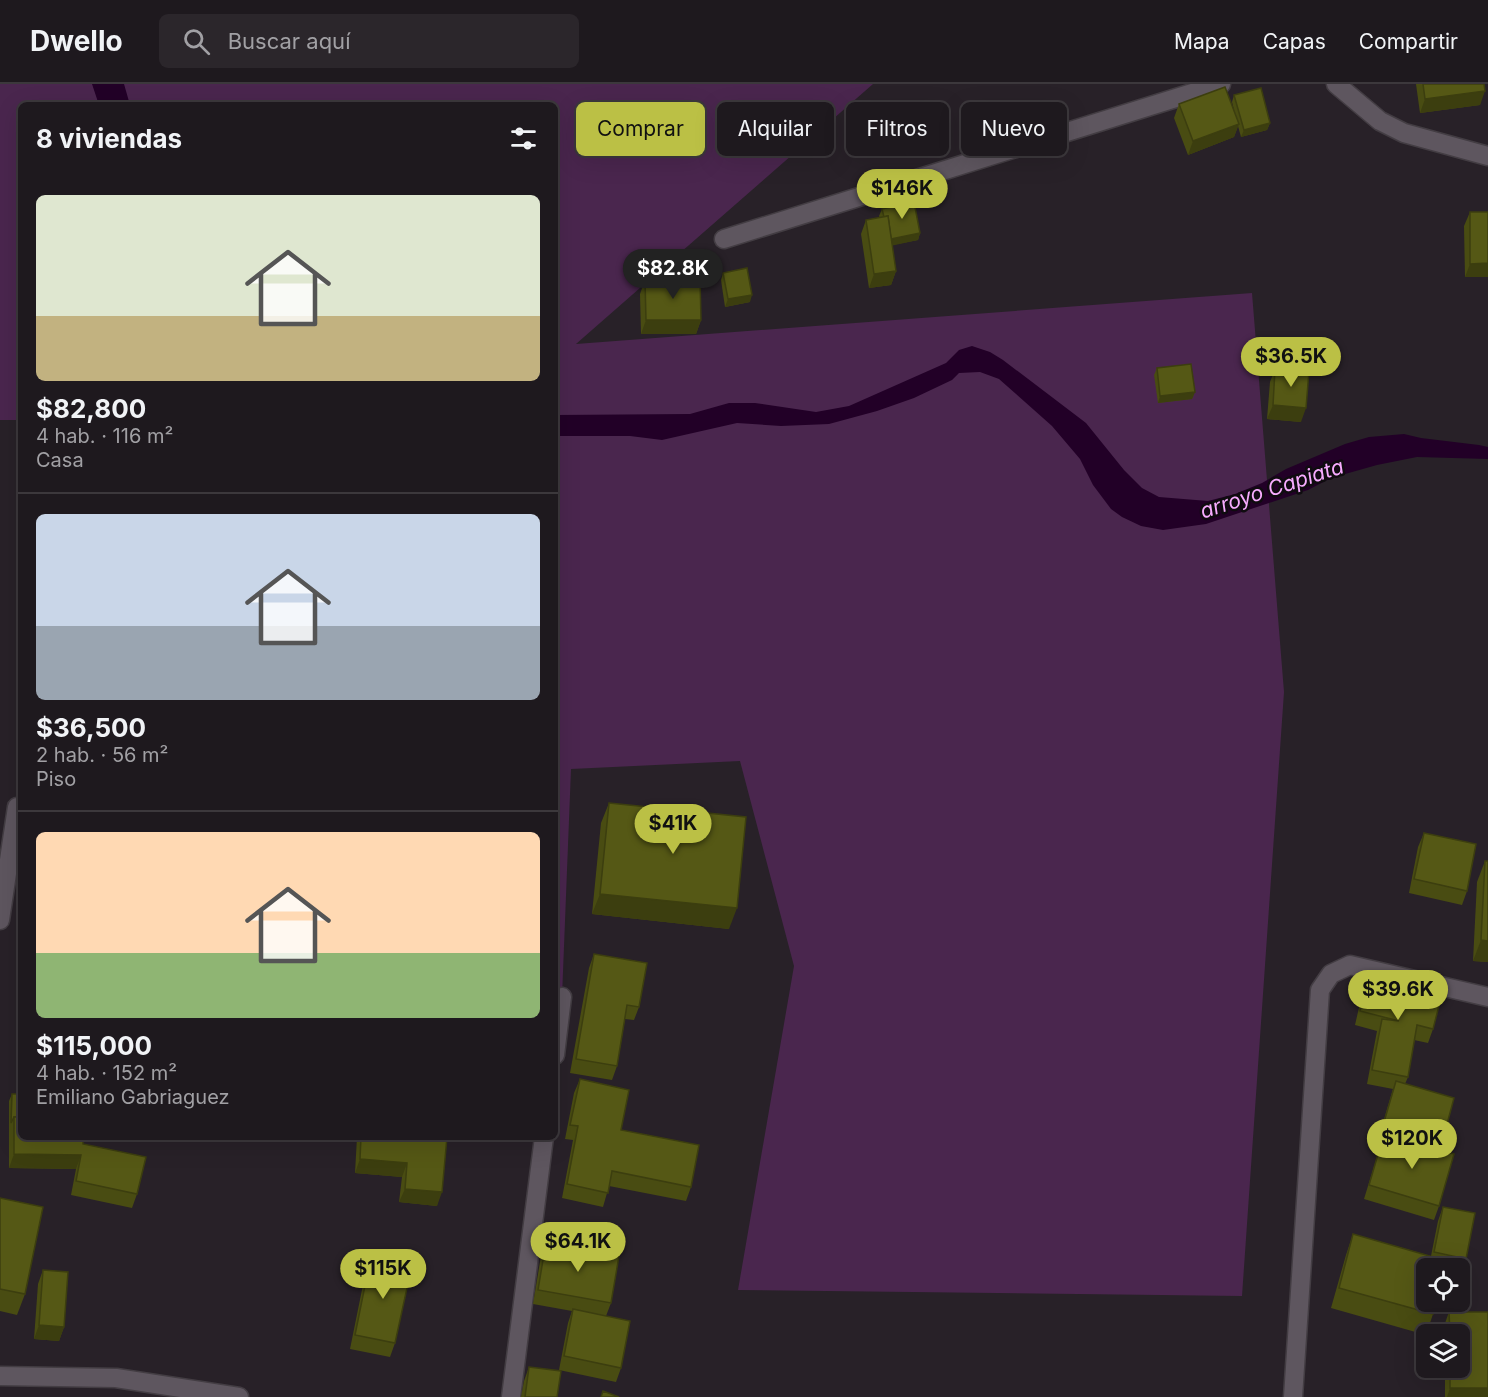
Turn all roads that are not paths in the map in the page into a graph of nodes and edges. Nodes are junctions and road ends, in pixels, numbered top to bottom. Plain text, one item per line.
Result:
1 (1221, 84) edge
2 (1336, 84) edge
3 (1488, 156) edge
4 (724, 240) dead end
5 (17, 807) dead end
6 (0, 920) edge
7 (1488, 997) edge
8 (562, 998) dead end
9 (558, 1031) edge
10 (544, 1140) edge
11 (0, 1376) edge
12 (239, 1397) edge
13 (511, 1397) edge
14 (1293, 1397) edge

1 - 4 street
2 - 3 street
5 - 6 street
7 - 14 street
8 - 9 street
10 - 13 street
11 - 12 street

